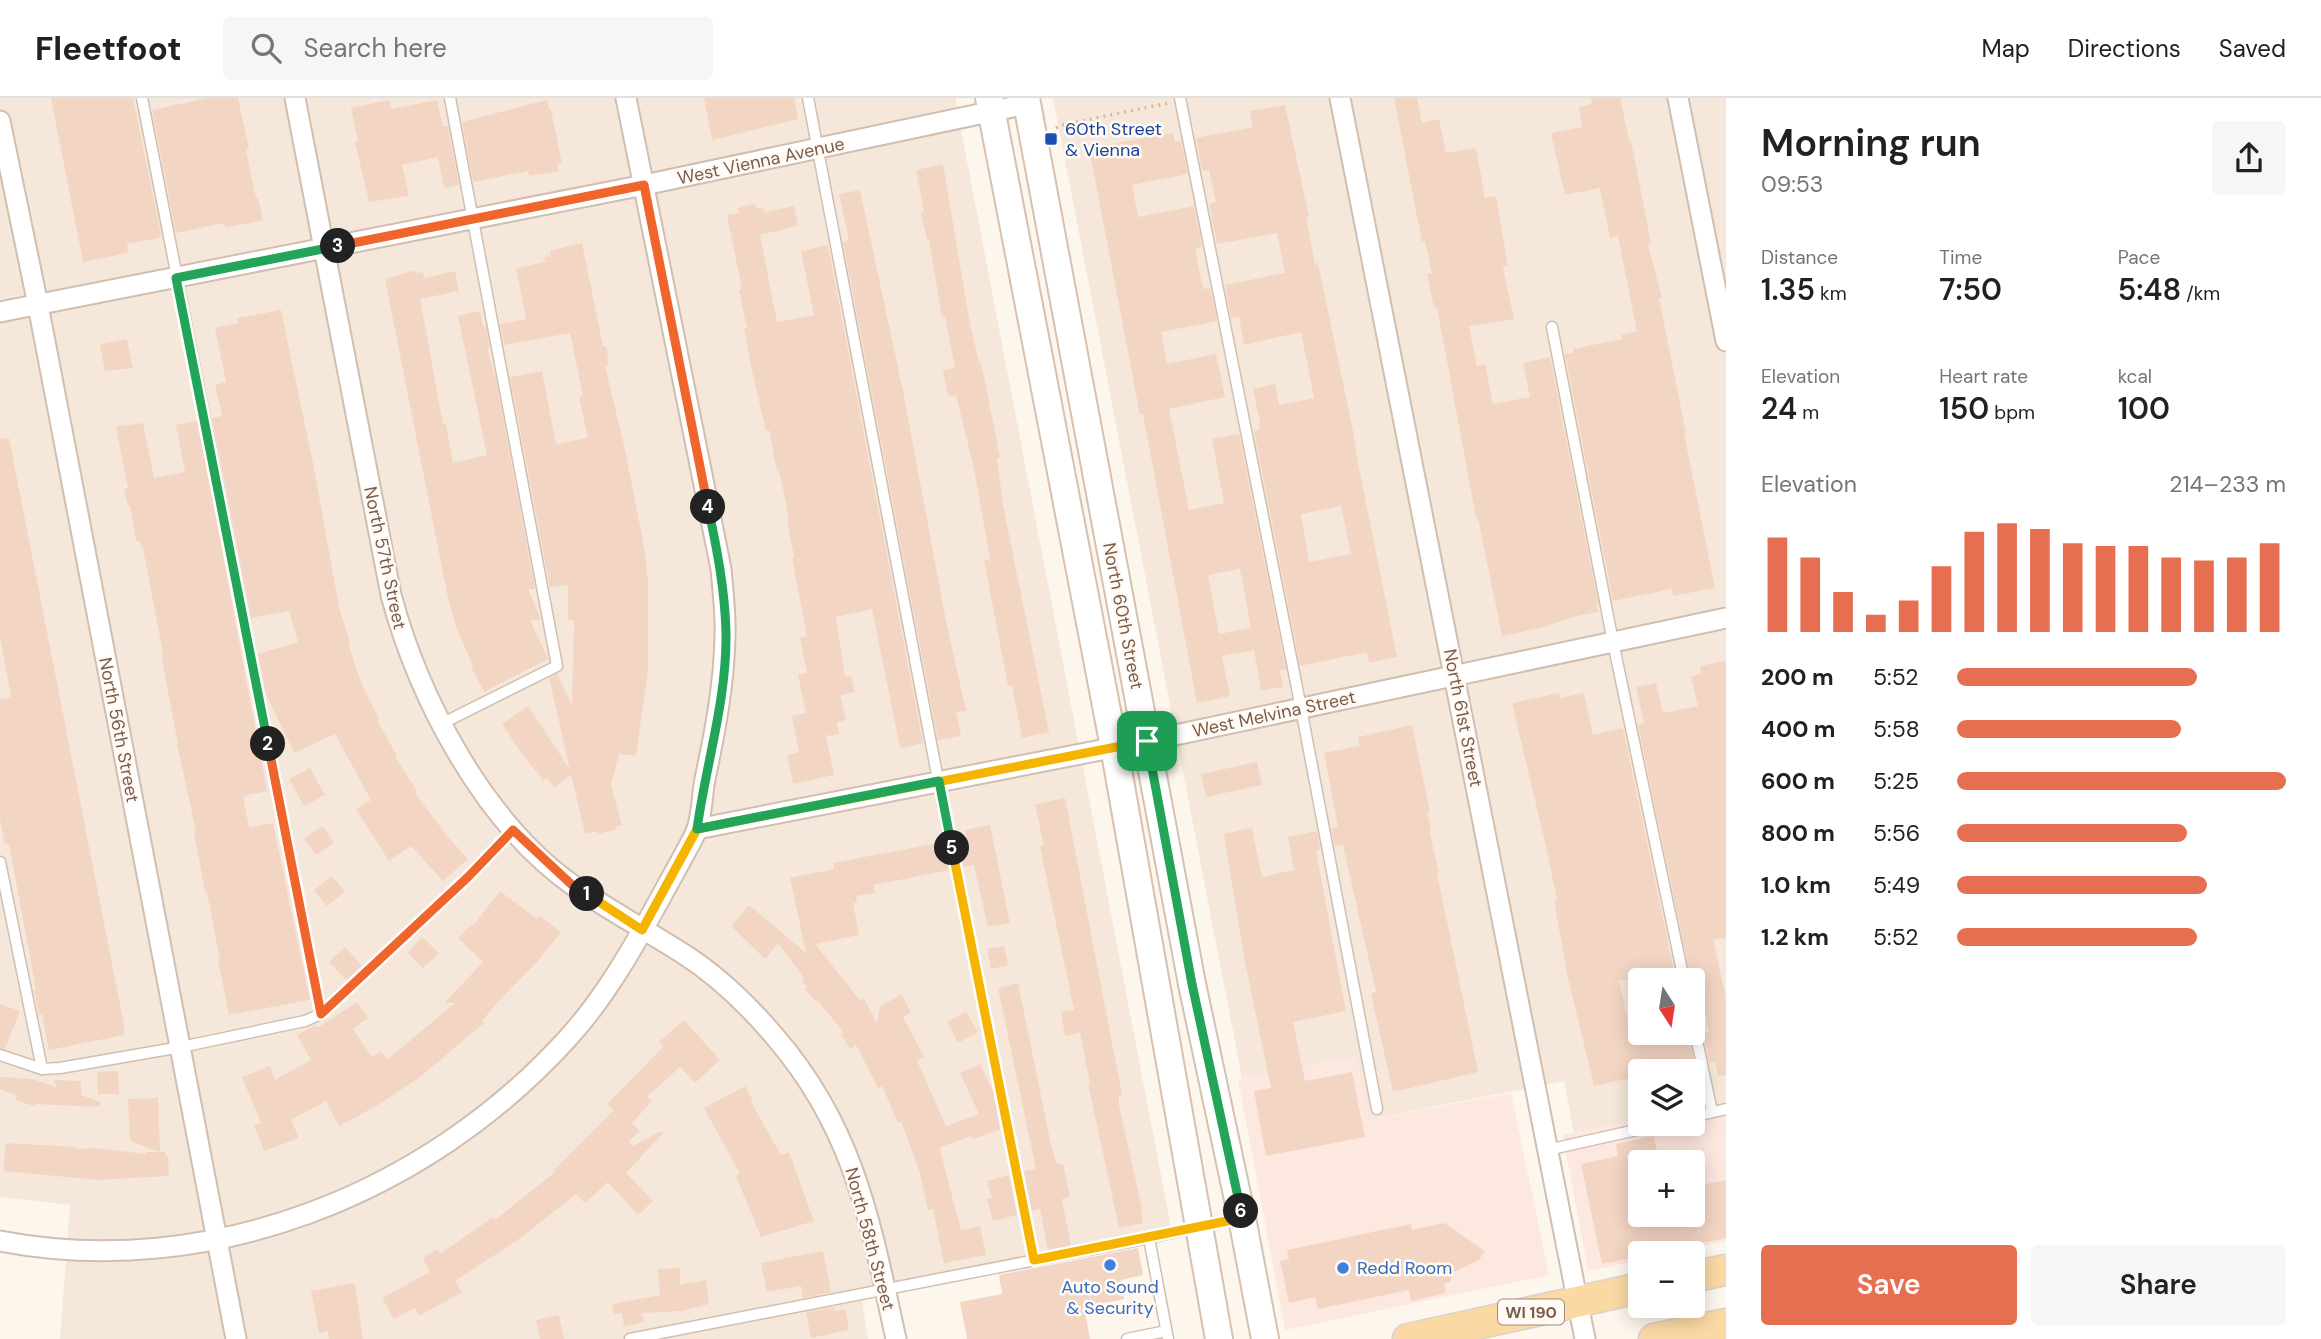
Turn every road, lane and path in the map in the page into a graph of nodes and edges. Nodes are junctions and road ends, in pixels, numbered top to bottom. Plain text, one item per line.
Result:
1 (142, 98) edge
2 (295, 98) edge
3 (450, 98) edge
4 (626, 98) edge
5 (808, 98) edge
6 (1340, 98) edge
7 (1678, 98) edge
8 (1180, 99) edge
9 (1026, 101) edge
10 (990, 105) edge
11 (0, 121) edge
12 (1055, 130) dead end
13 (818, 149) junction
14 (644, 185) junction
15 (473, 218) junction
16 (325, 249) junction
17 (176, 278) junction
18 (38, 305) junction
19 (0, 312) edge
20 (1552, 327) dead end
21 (1726, 341) edge
22 (1726, 618) edge
23 (1614, 642) junction
24 (1455, 675) junction
25 (1301, 708) junction
26 (442, 724) junction
27 (1147, 741) junction
28 (1114, 747) junction
29 (939, 781) junction
30 (697, 829) junction
31 (513, 830) junction
32 (0, 862) edge
33 (642, 930) junction
34 (1682, 968) edge
35 (321, 1014) junction
36 (1698, 1045) edge
37 (181, 1047) junction
38 (0, 1055) edge
39 (42, 1069) junction
40 (1377, 1109) dead end
41 (1726, 1109) edge
42 (1712, 1112) junction
43 (1705, 1114) edge
44 (1628, 1132) edge
45 (1547, 1150) junction
46 (1242, 1218) junction
47 (1199, 1227) junction
48 (1149, 1238) junction
49 (218, 1240) junction
50 (0, 1241) edge
51 (1034, 1260) junction
52 (1726, 1270) edge
53 (1705, 1274) edge
54 (885, 1289) junction
55 (1628, 1291) edge
56 (1577, 1302) junction
57 (1726, 1324) edge
58 (1167, 1335) edge
59 (236, 1339) edge
60 (630, 1339) edge
61 (896, 1339) edge
62 (1127, 1339) edge
63 (1219, 1339) edge
64 (1265, 1339) edge
65 (1408, 1339) edge
66 (1584, 1339) edge
67 (1654, 1339) edge

1 - 17 lane
2 - 16 street, North 57th Street
3 - 15 lane
4 - 14 street
5 - 13 lane
6 - 24 street, North 61st Street
7 - 21 street
8 - 12 path
8 - 25 lane
9 - 10 street, West Vienna Avenue
9 - 27 main road, North 60th Street
10 - 13 street, West Vienna Avenue
10 - 28 main road, North 60th Street
11 - 18 street, North 56th Street
13 - 14 street, West Vienna Avenue
13 - 29 lane
14 - 15 street, West Vienna Avenue
14 - 30 street
15 - 16 street, West Vienna Avenue
15 - 26 lane
16 - 17 street, West Vienna Avenue
16 - 26 street, North 57th Street
17 - 18 street, West Vienna Avenue
17 - 35 lane
18 - 19 street, West Vienna Avenue
18 - 37 street, North 56th Street
20 - 23 lane
22 - 23 street, West Melvina Street
23 - 24 street, West Melvina Street
23 - 34 lane
24 - 25 street, West Melvina Street
24 - 45 street, North 61st Street
25 - 27 street, West Melvina Street
25 - 40 lane
26 - 31 street, North 57th Street
27 - 28 street, West Melvina Street
27 - 46 main road, North 60th Street
28 - 29 street, West Melvina Street
28 - 47 main road, North 60th Street
29 - 30 street, West Melvina Street
29 - 51 lane
30 - 33 street
31 - 33 street, North 57th Street
31 - 35 lane
32 - 39 lane
33 - 49 street
33 - 54 street, North 58th Street
35 - 37 lane
36 - 42 lane
37 - 39 lane
37 - 49 street, North 56th Street
38 - 39 lane
41 - 42 lane
42 - 43 lane
44 - 45 lane
45 - 56 street, North 61st Street
46 - 47 lane
46 - 64 main road, North 60th Street
47 - 48 lane
47 - 63 main road, North 60th Street
48 - 51 lane
48 - 58 lane
49 - 50 street
49 - 59 street, North 56th Street
51 - 54 lane
52 - 53 main road
54 - 60 lane
54 - 61 street, North 58th Street
55 - 56 main road, WI 190
56 - 65 main road, WI 190
56 - 66 street, North 61st Street
57 - 67 main road
58 - 62 lane

